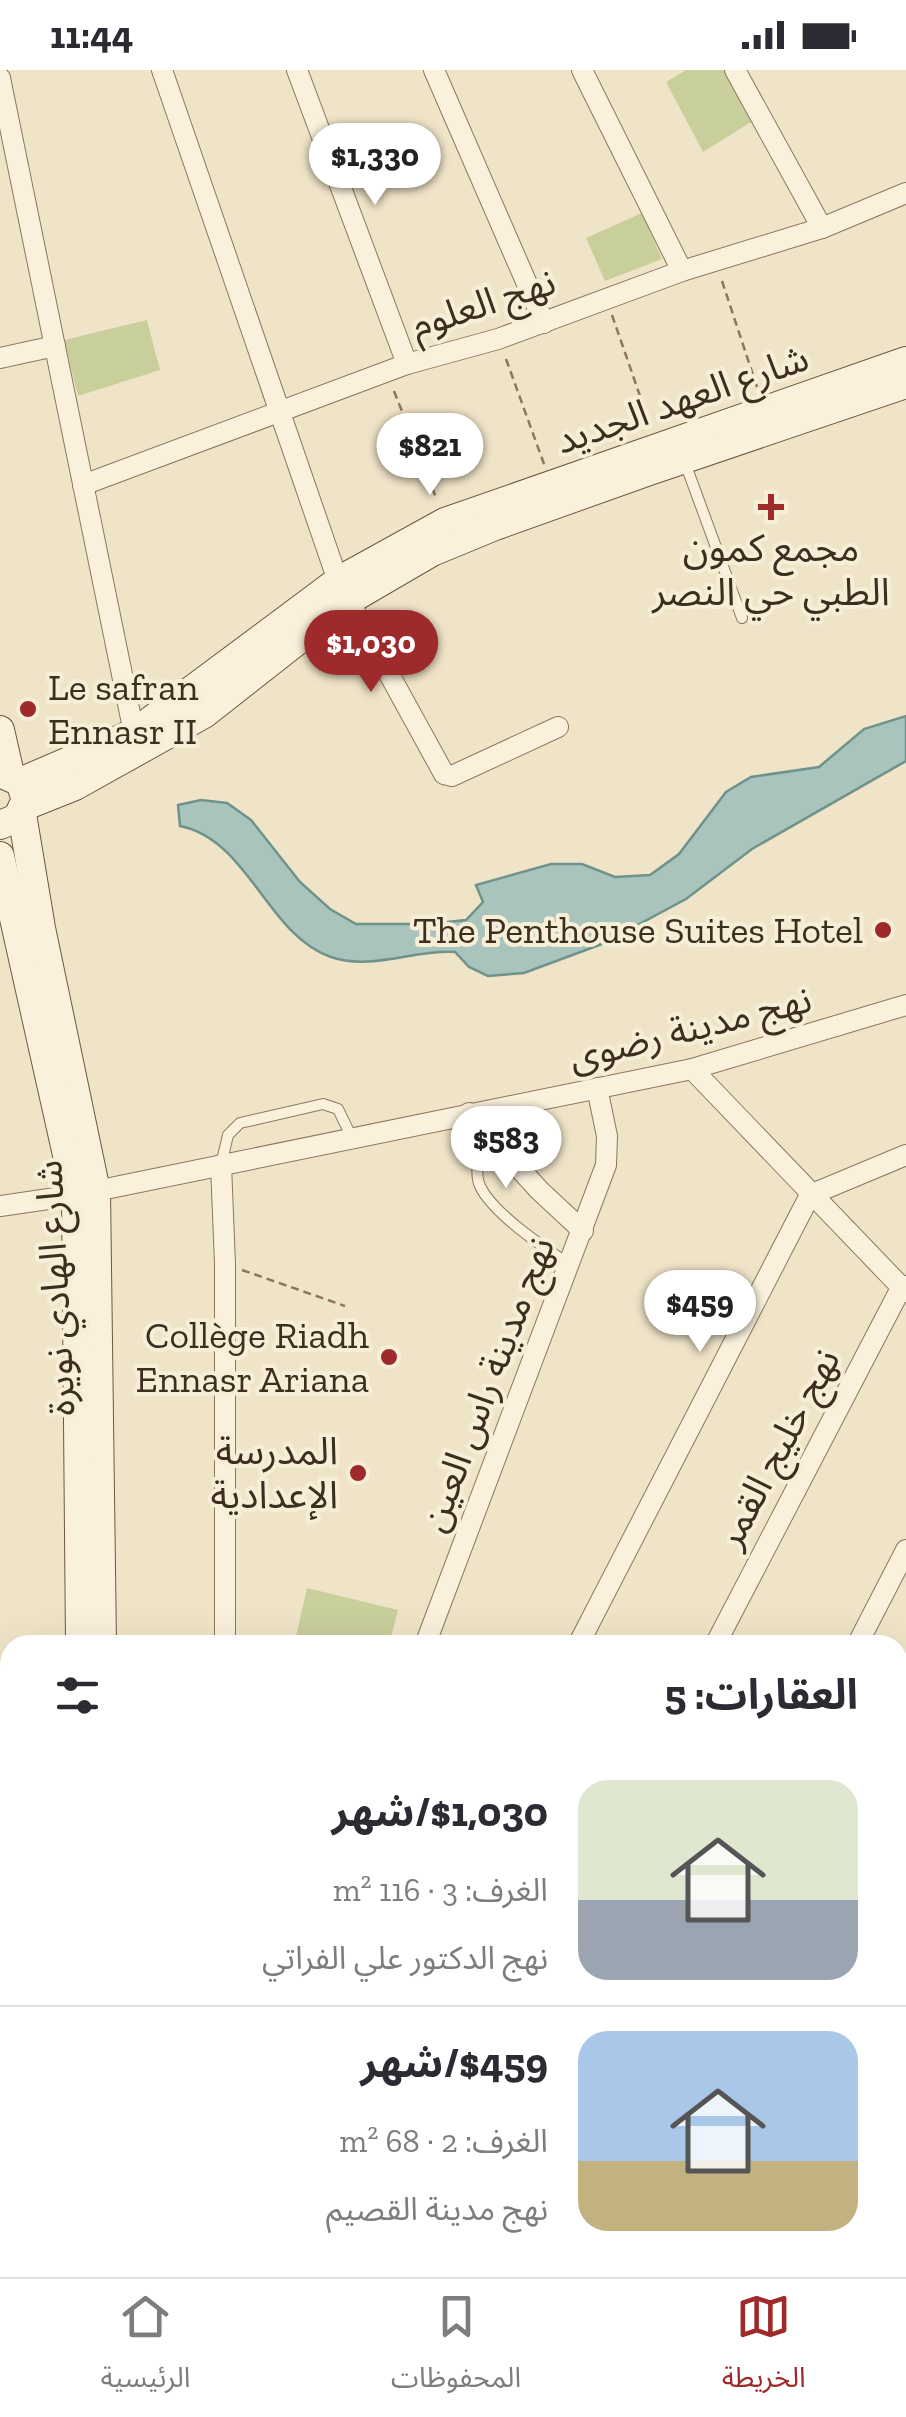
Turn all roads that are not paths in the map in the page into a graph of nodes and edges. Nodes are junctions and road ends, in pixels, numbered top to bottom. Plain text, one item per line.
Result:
1 (162, 70) edge
2 (297, 70) edge
3 (434, 70) edge
4 (582, 70) edge
5 (735, 70) edge
6 (0, 78) edge
7 (906, 193) edge
8 (822, 228) junction
9 (682, 271) junction
10 (544, 323) junction
11 (55, 346) junction
12 (0, 358) edge
13 (906, 362) edge
14 (397, 368) junction
15 (906, 384) edge
16 (281, 412) junction
17 (684, 459) junction
18 (83, 485) junction
19 (343, 591) junction
20 (742, 618) dead end
21 (558, 727) dead end
22 (0, 730) edge
23 (134, 732) junction
24 (13, 796) edge
25 (0, 856) edge
26 (30, 935) junction
27 (906, 1005) edge
28 (692, 1069) junction
29 (597, 1088) junction
30 (469, 1113) junction
31 (484, 1129) junction
32 (352, 1139) junction
33 (906, 1155) edge
34 (221, 1165) junction
35 (86, 1193) junction
36 (810, 1195) junction
37 (0, 1206) edge
38 (583, 1231) junction
39 (570, 1265) junction
40 (904, 1289) edge
41 (906, 1550) edge
42 (80, 1635) edge
43 (102, 1635) edge
44 (225, 1635) edge
45 (429, 1635) edge
46 (583, 1635) edge
47 (720, 1635) edge
48 (862, 1635) edge

1 - 16 street
2 - 14 street
3 - 10 street
4 - 9 street
5 - 8 street
6 - 11 street
7 - 8 street, نهج العلوم
8 - 9 street, نهج العلوم
9 - 10 street, نهج العلوم
10 - 14 street, نهج العلوم
11 - 12 street
11 - 18 street
13 - 19 main road, شارع العهد الجديد
14 - 16 street, نهج العلوم
15 - 17 main road, شارع العهد الجديد
16 - 18 street, نهج العلوم
16 - 19 street
17 - 19 main road, شارع العهد الجديد
17 - 20 lane
18 - 23 street
19 - 21 street
19 - 23 main road, شارع العهد الجديد
19 - 24 main road, شارع العهد الجديد
22 - 24 main road, شارع الهادي نويرة
23 - 24 main road, شارع العهد الجديد
24 - 26 main road, شارع الهادي نويرة
25 - 26 main road, شارع الهادي نويرة
26 - 35 main road, شارع الهادي نويرة
27 - 28 street, نهج مدينة رضوى
28 - 29 street, نهج مدينة رضوى
28 - 36 street
29 - 30 street, نهج مدينة رضوى
29 - 38 street, نهج مدينة راس العين
30 - 31 street
30 - 32 street, نهج مدينة رضوى
31 - 38 street
31 - 39 lane
32 - 34 street, نهج مدينة رضوى
32 - 34 lane
33 - 36 street
34 - 35 street, نهج مدينة رضوى
34 - 44 street
35 - 37 street, نهج مدينة رضوى
35 - 42 main road, شارع الهادي نويرة
35 - 43 main road, شارع الهادي نويرة
36 - 40 street
36 - 46 street
38 - 39 street, نهج مدينة راس العين
39 - 45 street, نهج مدينة راس العين
40 - 47 street, نهج خليج القمر
41 - 48 street

